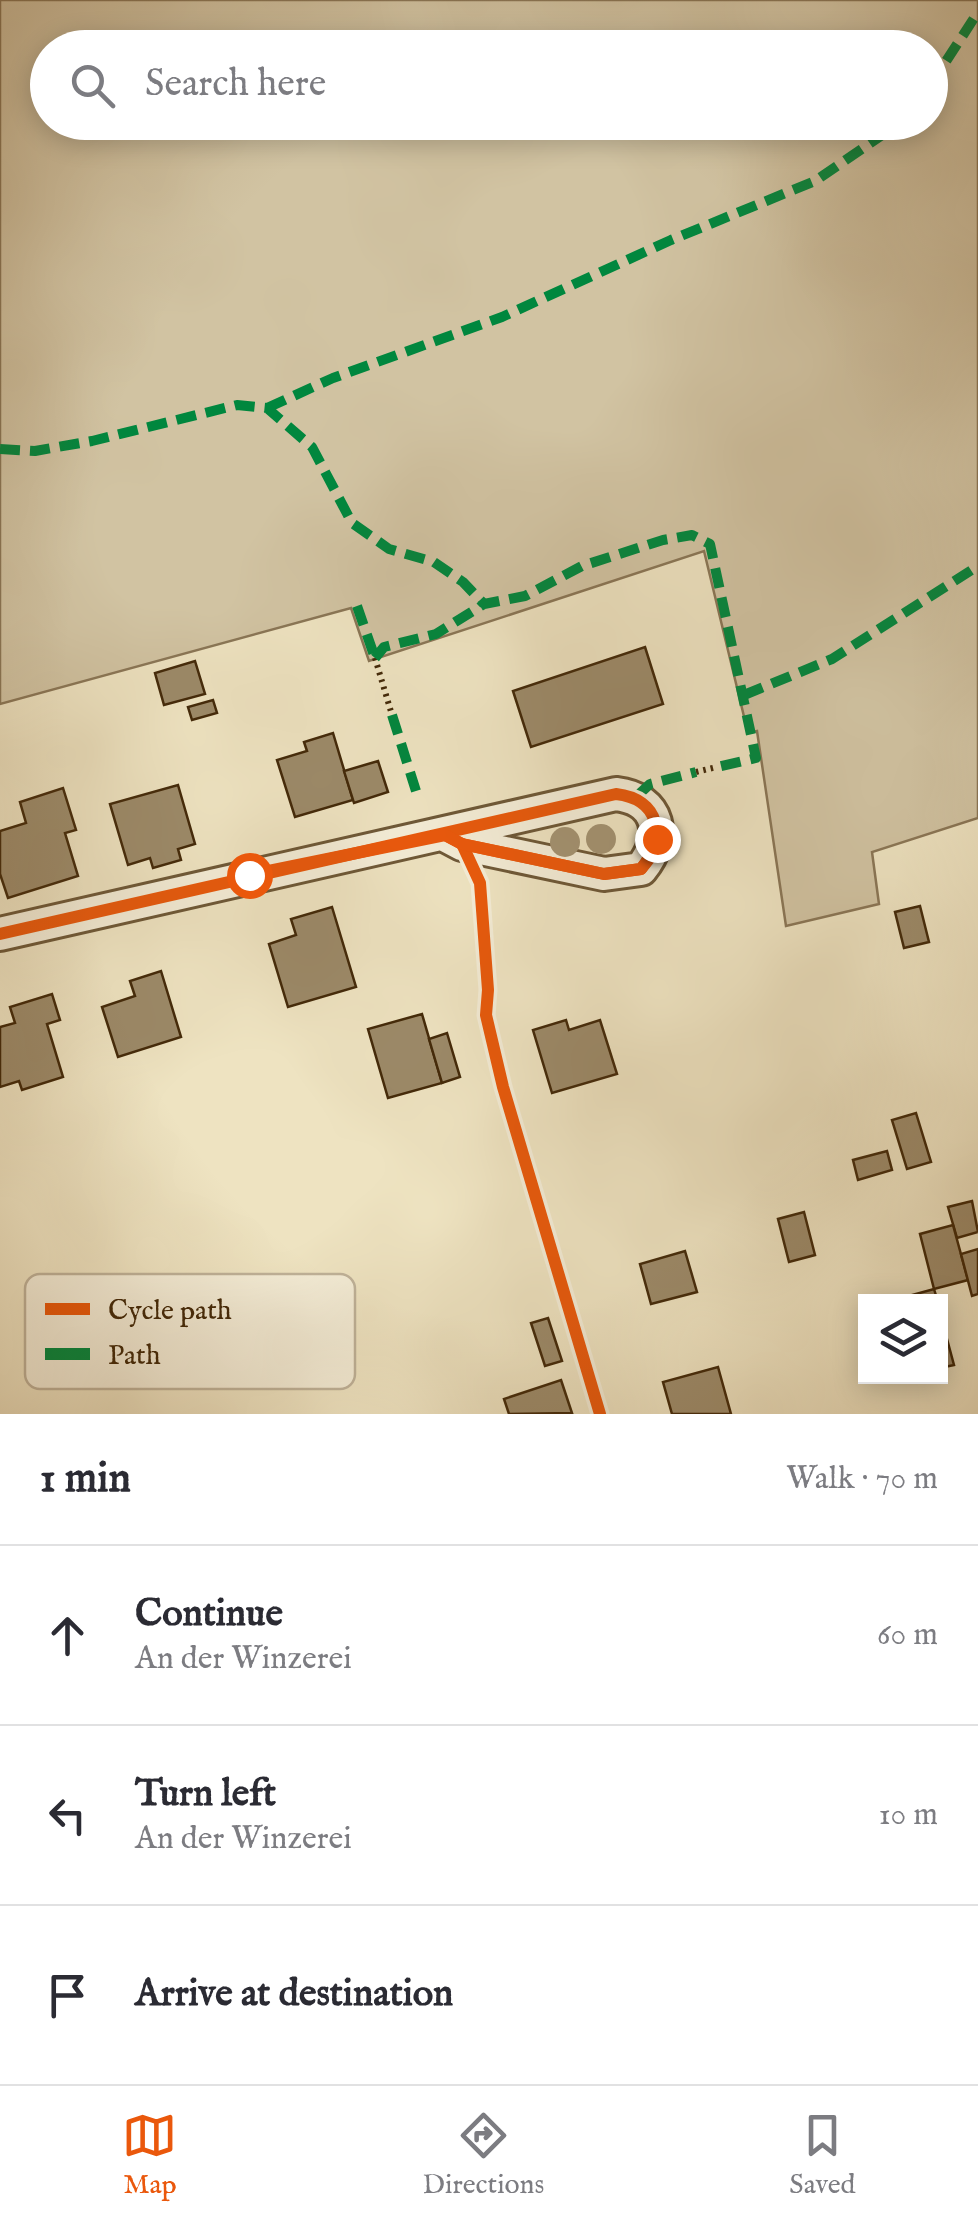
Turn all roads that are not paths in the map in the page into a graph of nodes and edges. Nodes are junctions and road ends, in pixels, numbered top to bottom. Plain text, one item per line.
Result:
1 (445, 835) junction
2 (0, 934) edge

1 - 1 street
1 - 2 street

